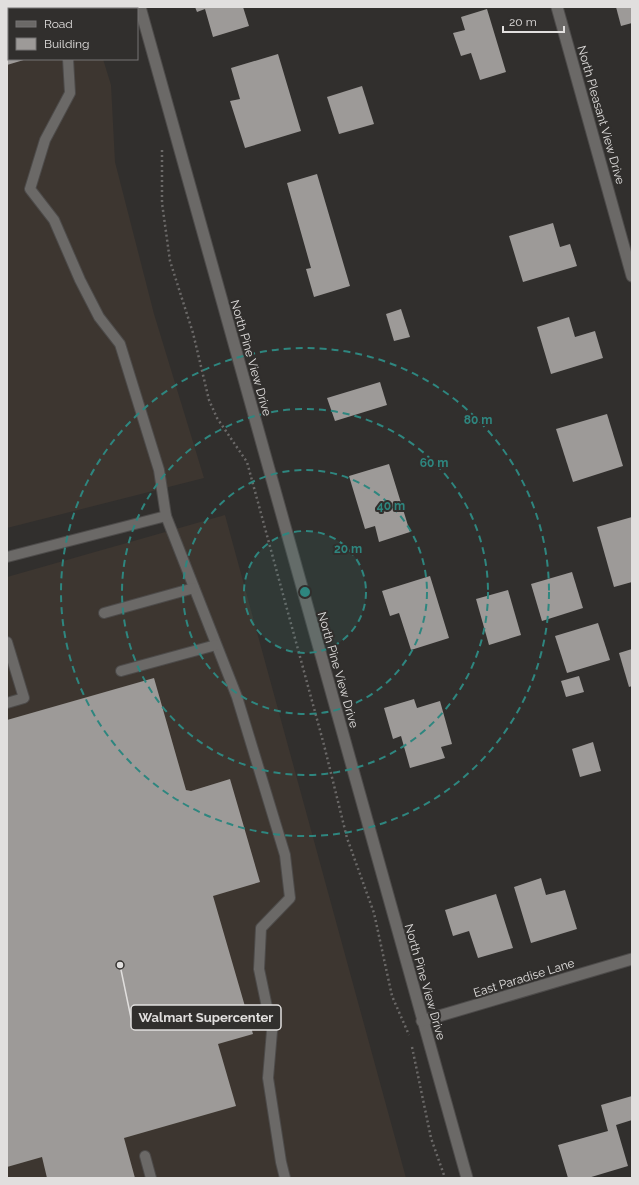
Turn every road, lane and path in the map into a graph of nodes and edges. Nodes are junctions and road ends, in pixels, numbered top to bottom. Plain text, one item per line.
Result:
1 (140, 7) edge
2 (557, 7) edge
3 (68, 60) edge
4 (162, 148) dead end
5 (632, 276) edge
6 (166, 516) junction
7 (7, 557) edge
8 (194, 588) junction
9 (104, 613) dead end
10 (7, 642) edge
11 (216, 645) junction
12 (121, 671) dead end
13 (7, 703) edge
14 (632, 959) edge
15 (422, 1021) junction
16 (410, 1038) dead end
17 (412, 1046) dead end
18 (145, 1156) dead end
19 (151, 1178) edge
20 (285, 1178) edge
21 (445, 1178) edge
22 (467, 1178) edge

1 - 15 street, North Pine View Drive
2 - 5 street, North Pleasant View Drive
3 - 6 lane
4 - 16 path
6 - 7 lane
6 - 8 lane
8 - 9 lane
8 - 11 lane
10 - 13 lane
11 - 12 lane
11 - 20 lane
14 - 15 street, East Paradise Lane
15 - 22 street, North Pine View Drive
17 - 21 path
18 - 19 lane

